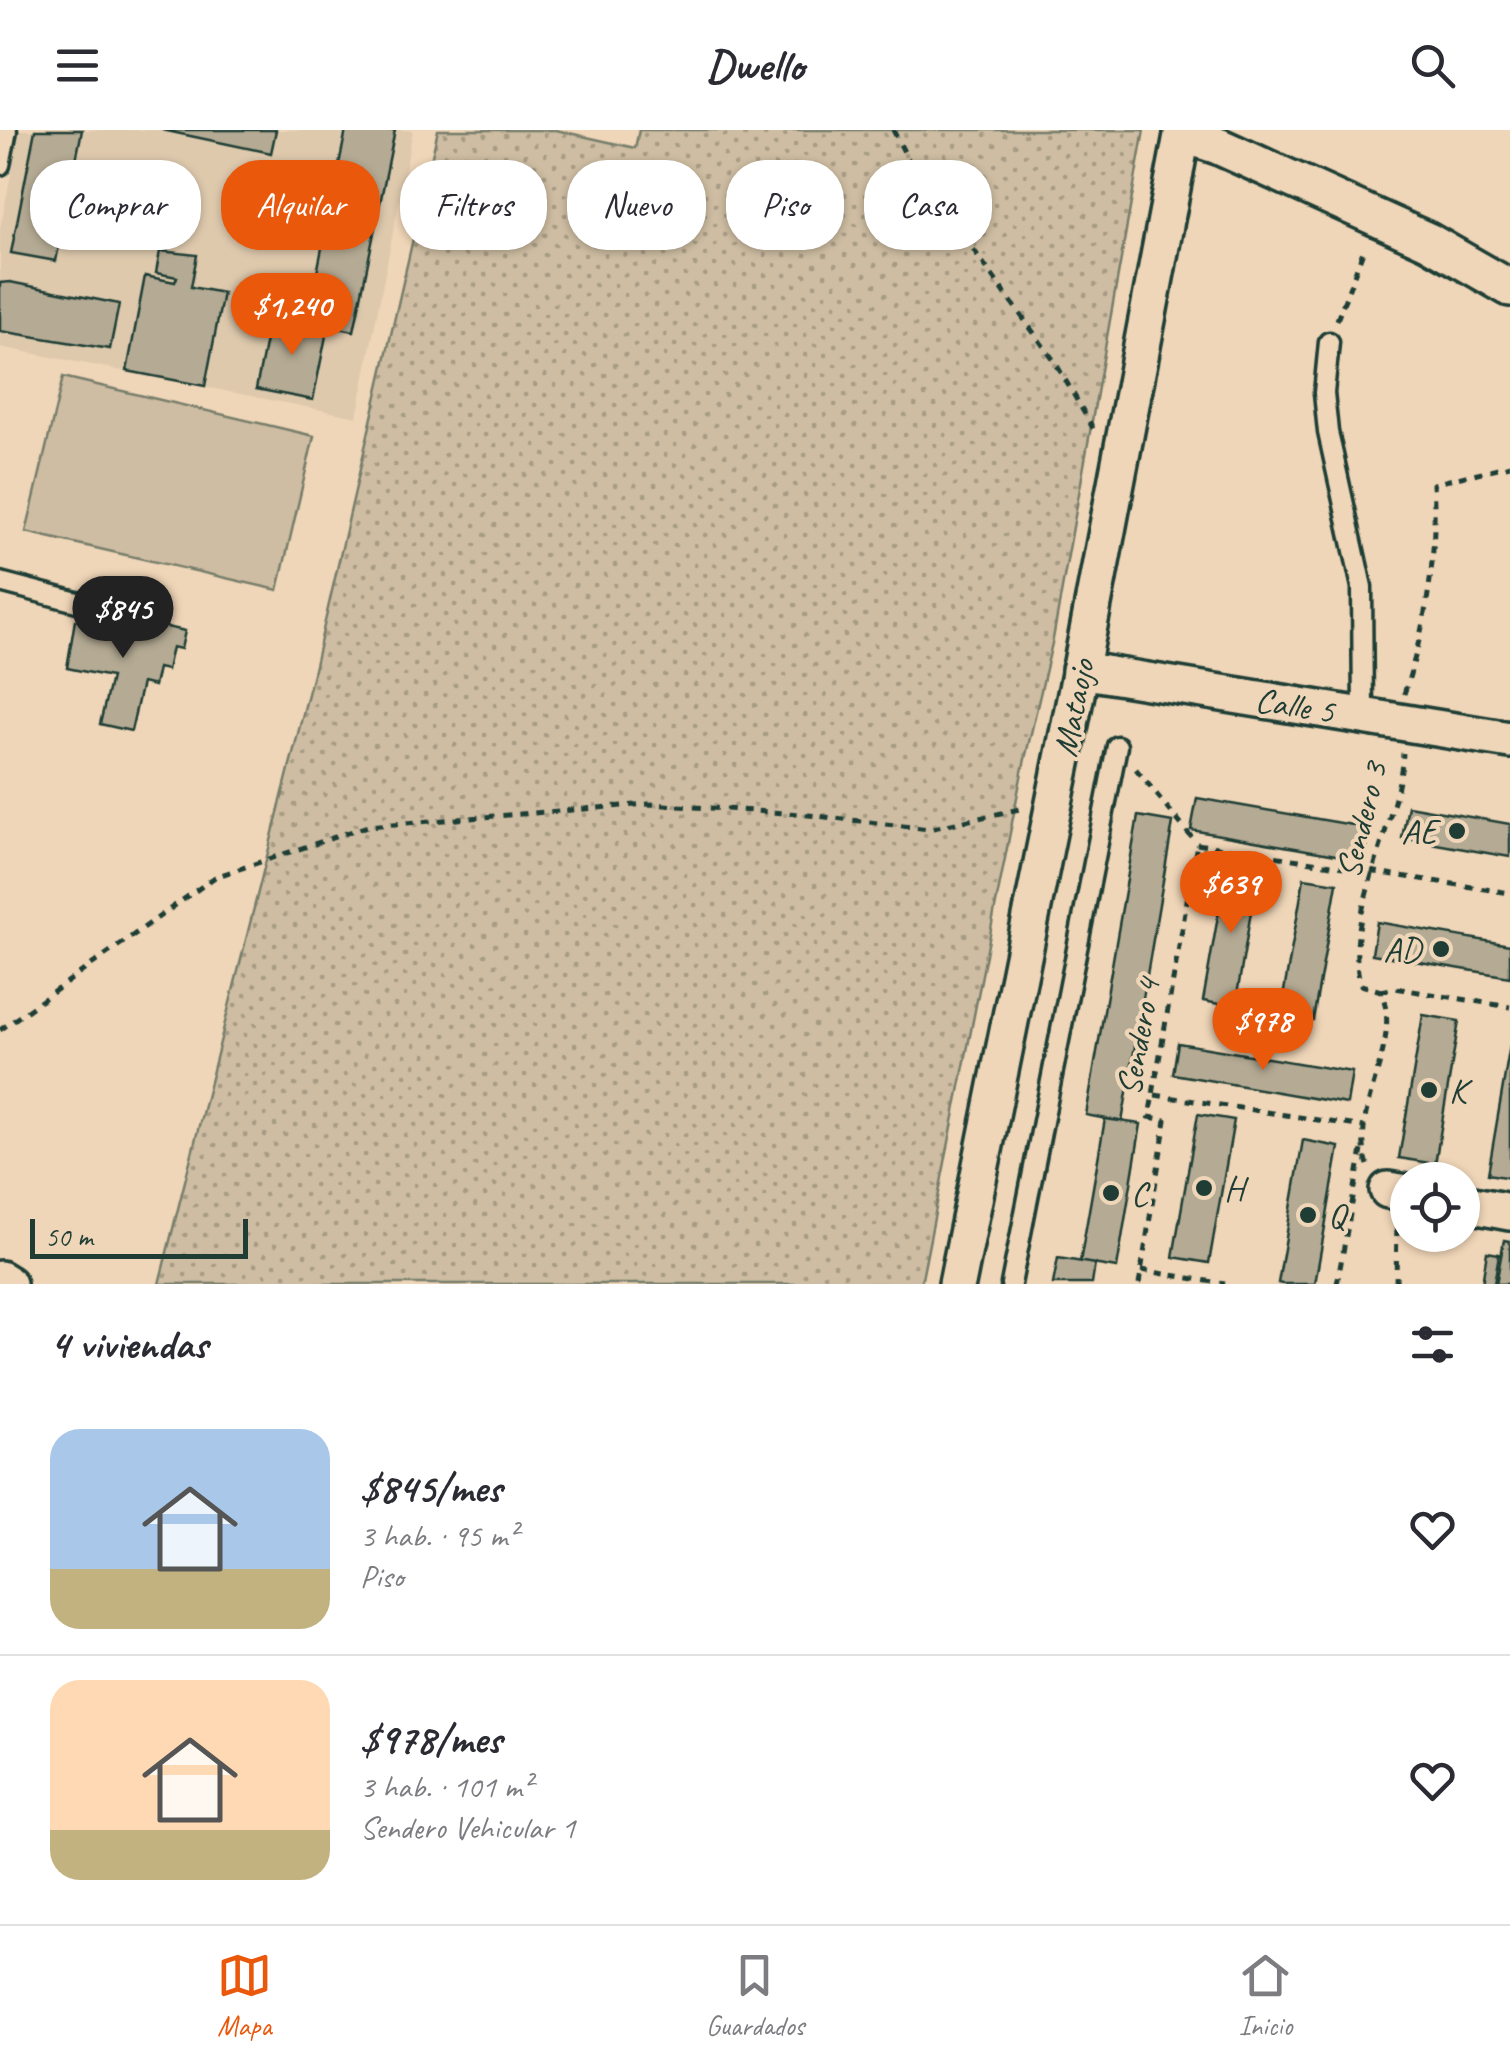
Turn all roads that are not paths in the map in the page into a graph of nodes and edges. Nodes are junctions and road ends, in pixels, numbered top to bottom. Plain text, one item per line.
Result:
1 (7, 130) edge
2 (1182, 132) edge
3 (0, 165) edge
4 (1510, 288) edge
5 (1329, 342) road end
6 (0, 582) edge
7 (124, 605) dead end
8 (1080, 670) junction
9 (1388, 720) junction
10 (1510, 740) edge
11 (1117, 746) dead end
12 (1480, 1206) edge
13 (1510, 1212) edge
14 (0, 1279) edge
15 (8, 1284) edge
16 (957, 1284) edge
17 (1011, 1284) edge

1 - 3 lane
2 - 4 street
2 - 8 street, Mataojo
5 - 9 lane
6 - 7 lane
8 - 9 street, Calle 5
8 - 16 street, Mataojo
9 - 10 street, Calle 5
11 - 17 lane
12 - 13 street
14 - 15 street

